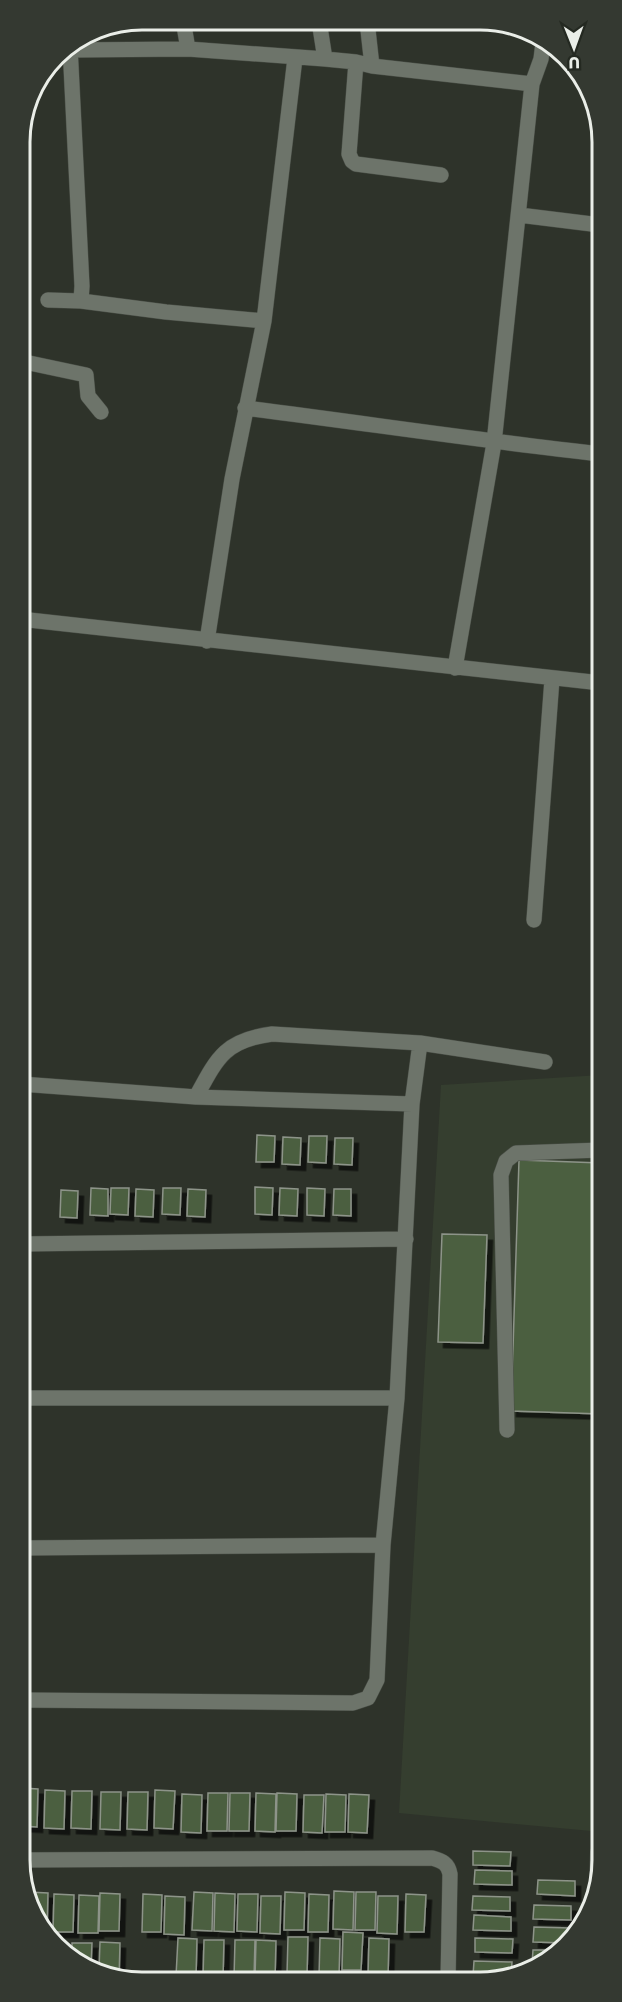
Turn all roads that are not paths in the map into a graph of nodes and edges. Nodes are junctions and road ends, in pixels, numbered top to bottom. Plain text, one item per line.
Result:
1 (185, 30) edge
2 (321, 30) edge
3 (366, 30) edge
4 (81, 48) edge
5 (188, 49) junction
6 (542, 49) edge
7 (70, 56) edge
8 (295, 58) junction
9 (326, 59) junction
10 (364, 64) junction
11 (532, 84) junction
12 (441, 175) dead end
13 (519, 215) junction
14 (592, 224) edge
15 (48, 300) dead end
16 (81, 302) junction
17 (264, 321) junction
18 (30, 363) edge
19 (245, 408) junction
20 (101, 411) dead end
21 (494, 443) junction
22 (592, 453) edge
23 (30, 620) edge
24 (207, 640) junction
25 (455, 668) junction
26 (552, 679) junction
27 (592, 682) edge
28 (534, 920) dead end
29 (420, 1043) junction
30 (545, 1062) dead end
31 (30, 1085) edge
32 (196, 1097) junction
33 (412, 1104) junction
34 (592, 1150) edge
35 (406, 1239) junction
36 (30, 1244) edge
37 (30, 1398) edge
38 (397, 1398) junction
39 (507, 1430) dead end
40 (383, 1545) junction
41 (30, 1548) edge
42 (30, 1700) edge
43 (30, 1860) edge
44 (448, 1972) edge

1 - 5 street
2 - 9 street
3 - 10 street
4 - 5 street
5 - 8 street
6 - 11 street
7 - 16 street
8 - 9 street
8 - 17 street
9 - 10 street
10 - 11 street
10 - 12 street
11 - 13 street
13 - 14 street
13 - 21 street
15 - 16 street
16 - 17 street
17 - 19 street
18 - 20 street
19 - 21 street
19 - 24 street
21 - 22 street
21 - 25 street
23 - 24 street
24 - 25 street
25 - 26 street
26 - 27 street
26 - 28 street
29 - 30 street
29 - 32 street
29 - 33 street
31 - 32 street
32 - 33 street
33 - 35 street
34 - 39 street
35 - 36 street
35 - 38 street
37 - 38 street
38 - 40 street
40 - 41 street
40 - 42 street
43 - 44 street

